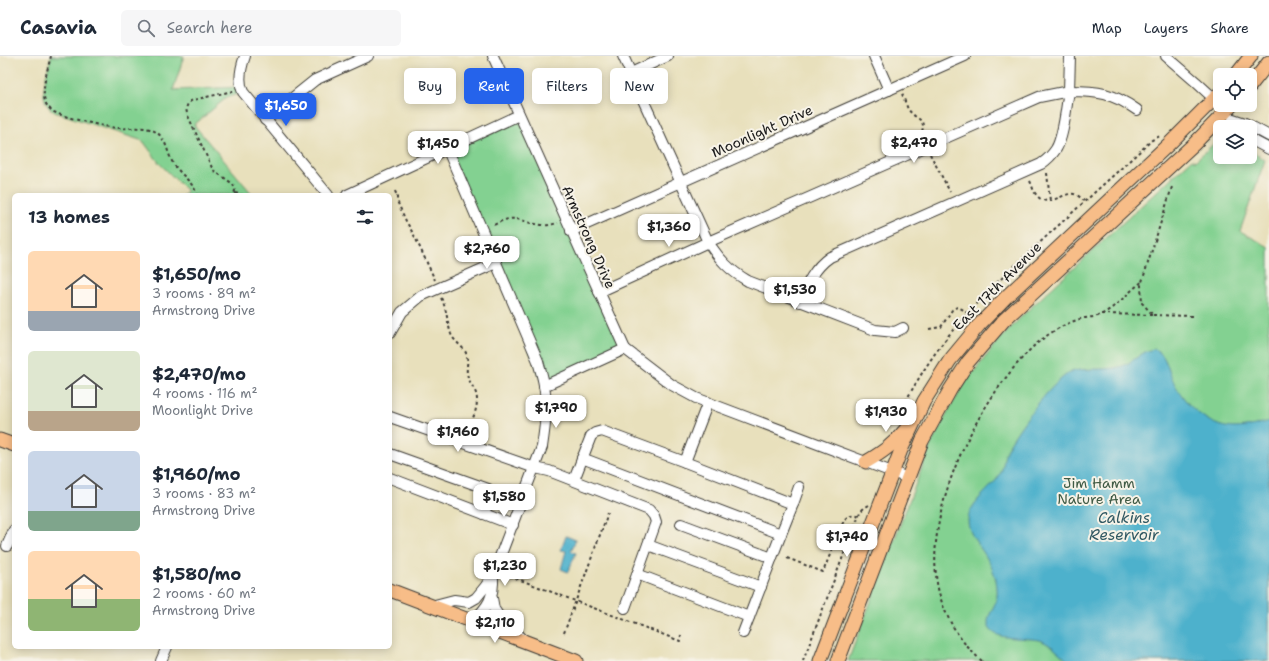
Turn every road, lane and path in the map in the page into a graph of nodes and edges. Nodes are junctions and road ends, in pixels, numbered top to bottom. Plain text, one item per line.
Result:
1 (51, 56) edge
2 (245, 56) edge
3 (368, 56) edge
4 (493, 56) edge
5 (623, 56) edge
6 (668, 56) edge
7 (874, 56) edge
8 (965, 56) edge
9 (1070, 56) edge
10 (1166, 56) edge
11 (1251, 56) edge
12 (1269, 62) edge
13 (629, 68) edge
14 (642, 68) edge
15 (1242, 68) edge
16 (1257, 77) edge
17 (242, 89) junction
18 (889, 90) junction
19 (1069, 91) junction
20 (902, 94) dead end
21 (1213, 97) edge
22 (645, 104) edge
23 (1137, 110) dead end
24 (1219, 112) edge
25 (1222, 112) edge
26 (1231, 112) edge
27 (519, 115) junction
28 (265, 120) junction
29 (1269, 136) edge
30 (919, 143) dead end
31 (1257, 143) edge
32 (447, 148) junction
33 (1269, 149) edge
34 (928, 151) dead end
35 (1047, 173) dead end
36 (1030, 181) dead end
37 (681, 182) junction
38 (1172, 187) dead end
39 (395, 191) dead end
40 (950, 192) dead end
41 (196, 193) edge
42 (234, 193) edge
43 (326, 193) edge
44 (351, 193) edge
45 (1050, 201) junction
46 (1084, 201) dead end
47 (560, 222) dead end
48 (494, 225) dead end
49 (571, 231) junction
50 (708, 242) junction
51 (496, 263) junction
52 (1143, 281) junction
53 (436, 282) dead end
54 (598, 292) junction
55 (440, 295) dead end
56 (800, 302) junction
57 (967, 313) dead end
58 (1101, 314) junction
59 (1153, 315) junction
60 (1192, 316) dead end
61 (903, 328) dead end
62 (392, 329) edge
63 (929, 329) dead end
64 (625, 349) junction
65 (544, 386) junction
66 (708, 402) junction
67 (916, 416) junction
68 (392, 418) edge
69 (467, 432) dead end
70 (0, 440) edge
71 (12, 444) edge
72 (392, 455) edge
73 (582, 458) junction
74 (685, 462) junction
75 (866, 462) junction
76 (535, 468) junction
77 (892, 472) junction
78 (908, 478) junction
79 (392, 479) edge
80 (574, 480) junction
81 (799, 487) dead end
82 (792, 504) junction
83 (871, 504) dead end
84 (608, 513) dead end
85 (484, 514) junction
86 (859, 516) junction
87 (681, 524) dead end
88 (513, 525) junction
89 (781, 534) junction
90 (12, 535) edge
91 (648, 545) junction
92 (7, 546) dead end
93 (772, 558) junction
94 (787, 558) dead end
95 (637, 574) junction
96 (493, 575) junction
97 (510, 576) dead end
98 (761, 587) junction
99 (392, 591) edge
100 (492, 598) junction
101 (576, 601) junction
102 (431, 606) junction
103 (625, 608) dead end
104 (749, 616) junction
105 (472, 622) junction
106 (564, 633) dead end
107 (743, 633) dead end
108 (682, 635) dead end
109 (527, 642) junction
110 (165, 649) edge
111 (161, 661) edge
112 (576, 661) edge
113 (803, 661) edge
114 (820, 661) edge
115 (838, 661) edge
116 (982, 661) edge

1 - 41 path
2 - 17 street
3 - 28 street
4 - 27 street, Armstrong Drive
5 - 13 street
6 - 14 street
7 - 18 street
8 - 18 street, Moonlight Drive
9 - 19 street
10 - 21 street
11 - 15 main road
12 - 16 main road
17 - 28 street
17 - 42 path
18 - 37 street, Moonlight Drive
19 - 23 street
19 - 50 street
19 - 56 street
20 - 30 path
22 - 37 street
24 - 67 main road, East 17th Avenue
25 - 78 main road, East 17th Avenue
26 - 29 street
27 - 32 street
27 - 49 street, Armstrong Drive
28 - 43 street
31 - 33 street
32 - 44 street
32 - 51 street
34 - 40 path
35 - 45 path
36 - 45 path
37 - 49 street, Moonlight Drive
37 - 50 street
38 - 52 path
39 - 53 path
45 - 46 path
47 - 48 path
49 - 54 street, Armstrong Drive
50 - 54 street
50 - 56 street
51 - 62 street
51 - 65 street
52 - 58 path
52 - 59 path
54 - 64 street, Armstrong Drive
55 - 69 path
56 - 61 street
57 - 63 path
58 - 59 path
58 - 116 path
59 - 60 path
64 - 65 street
64 - 66 street
65 - 76 street
66 - 74 street
66 - 75 street
67 - 75 main road
67 - 77 main road, East 17th Avenue
68 - 76 street
70 - 71 main road
72 - 85 street
73 - 74 street
73 - 80 street
73 - 89 street
74 - 82 street
75 - 77 street
76 - 80 street
76 - 88 street
77 - 78 street
77 - 114 main road, East 17th Avenue
78 - 115 main road, East 17th Avenue
79 - 85 street
80 - 91 street
81 - 82 street
82 - 89 street
83 - 86 path
84 - 101 path
85 - 88 street
86 - 94 path
86 - 113 path
87 - 93 street
88 - 96 street
89 - 93 street
90 - 92 street
91 - 95 street
91 - 98 street
93 - 98 street
95 - 103 street
95 - 104 street
96 - 100 street
96 - 102 street
97 - 101 path
98 - 104 street
99 - 102 main road
100 - 105 street
100 - 109 street
101 - 106 path
101 - 108 path
102 - 105 main road
104 - 107 street
105 - 109 main road
109 - 112 main road
110 - 111 street

